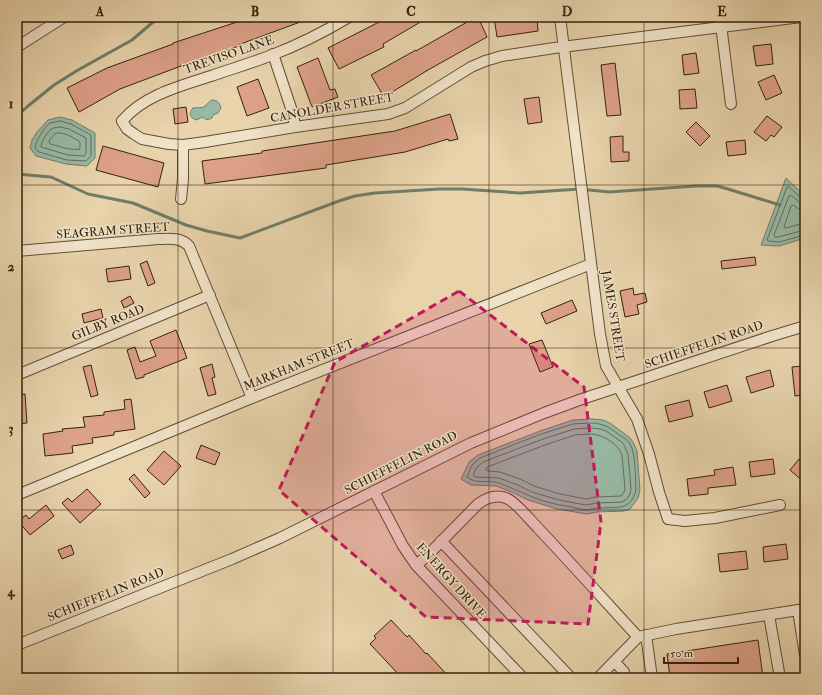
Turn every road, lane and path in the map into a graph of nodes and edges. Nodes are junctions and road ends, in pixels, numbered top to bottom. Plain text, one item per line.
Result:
1 (64, 17) edge
2 (348, 17) edge
3 (560, 17) edge
4 (801, 17) edge
5 (721, 22) edge
6 (564, 46) junction
7 (17, 47) edge
8 (273, 54) junction
9 (731, 104) dead end
10 (122, 121) joint
11 (295, 127) junction
12 (183, 145) junction
13 (181, 198) dead end
14 (17, 251) edge
15 (591, 264) junction
16 (210, 296) junction
17 (805, 326) edge
18 (17, 375) edge
19 (619, 388) junction
20 (252, 398) junction
21 (374, 491) junction
22 (17, 494) edge
23 (780, 505) dead end
24 (441, 541) junction
25 (416, 564) junction
26 (801, 610) edge
27 (769, 615) junction
28 (642, 636) junction
29 (17, 645) edge
30 (805, 655) edge
31 (615, 662) junction
32 (523, 678) edge
33 (570, 678) edge
34 (598, 678) edge
35 (625, 678) edge
36 (652, 678) edge
37 (780, 678) edge

1 - 7 street
2 - 8 street, TREVISO LANE
3 - 6 street, JAMES STREET
4 - 5 street, CANOLDER STREET
5 - 6 street, CANOLDER STREET
5 - 9 street
6 - 11 street, CANOLDER STREET
6 - 15 street, JAMES STREET
8 - 10 street, TREVISO LANE
8 - 11 street
10 - 12 street, CANOLDER STREET
11 - 12 street, CANOLDER STREET
12 - 13 street
14 - 16 street, SEAGRAM STREET
15 - 19 street, JAMES STREET
15 - 20 street, MARKHAM STREET
16 - 18 street, GILBY ROAD
16 - 20 street, SEAGRAM STREET
17 - 19 street, SCHIEFFELIN ROAD
19 - 21 street, SCHIEFFELIN ROAD
19 - 23 street, JAMES STREET
20 - 22 street, MARKHAM STREET
21 - 25 street, ENERGY DRIVE
21 - 29 street, SCHIEFFELIN ROAD
24 - 25 street
24 - 28 street
24 - 33 street
25 - 32 street, ENERGY DRIVE
26 - 27 street
26 - 30 street
27 - 28 street
27 - 37 street
28 - 31 street
28 - 36 street
31 - 34 street
31 - 35 street

